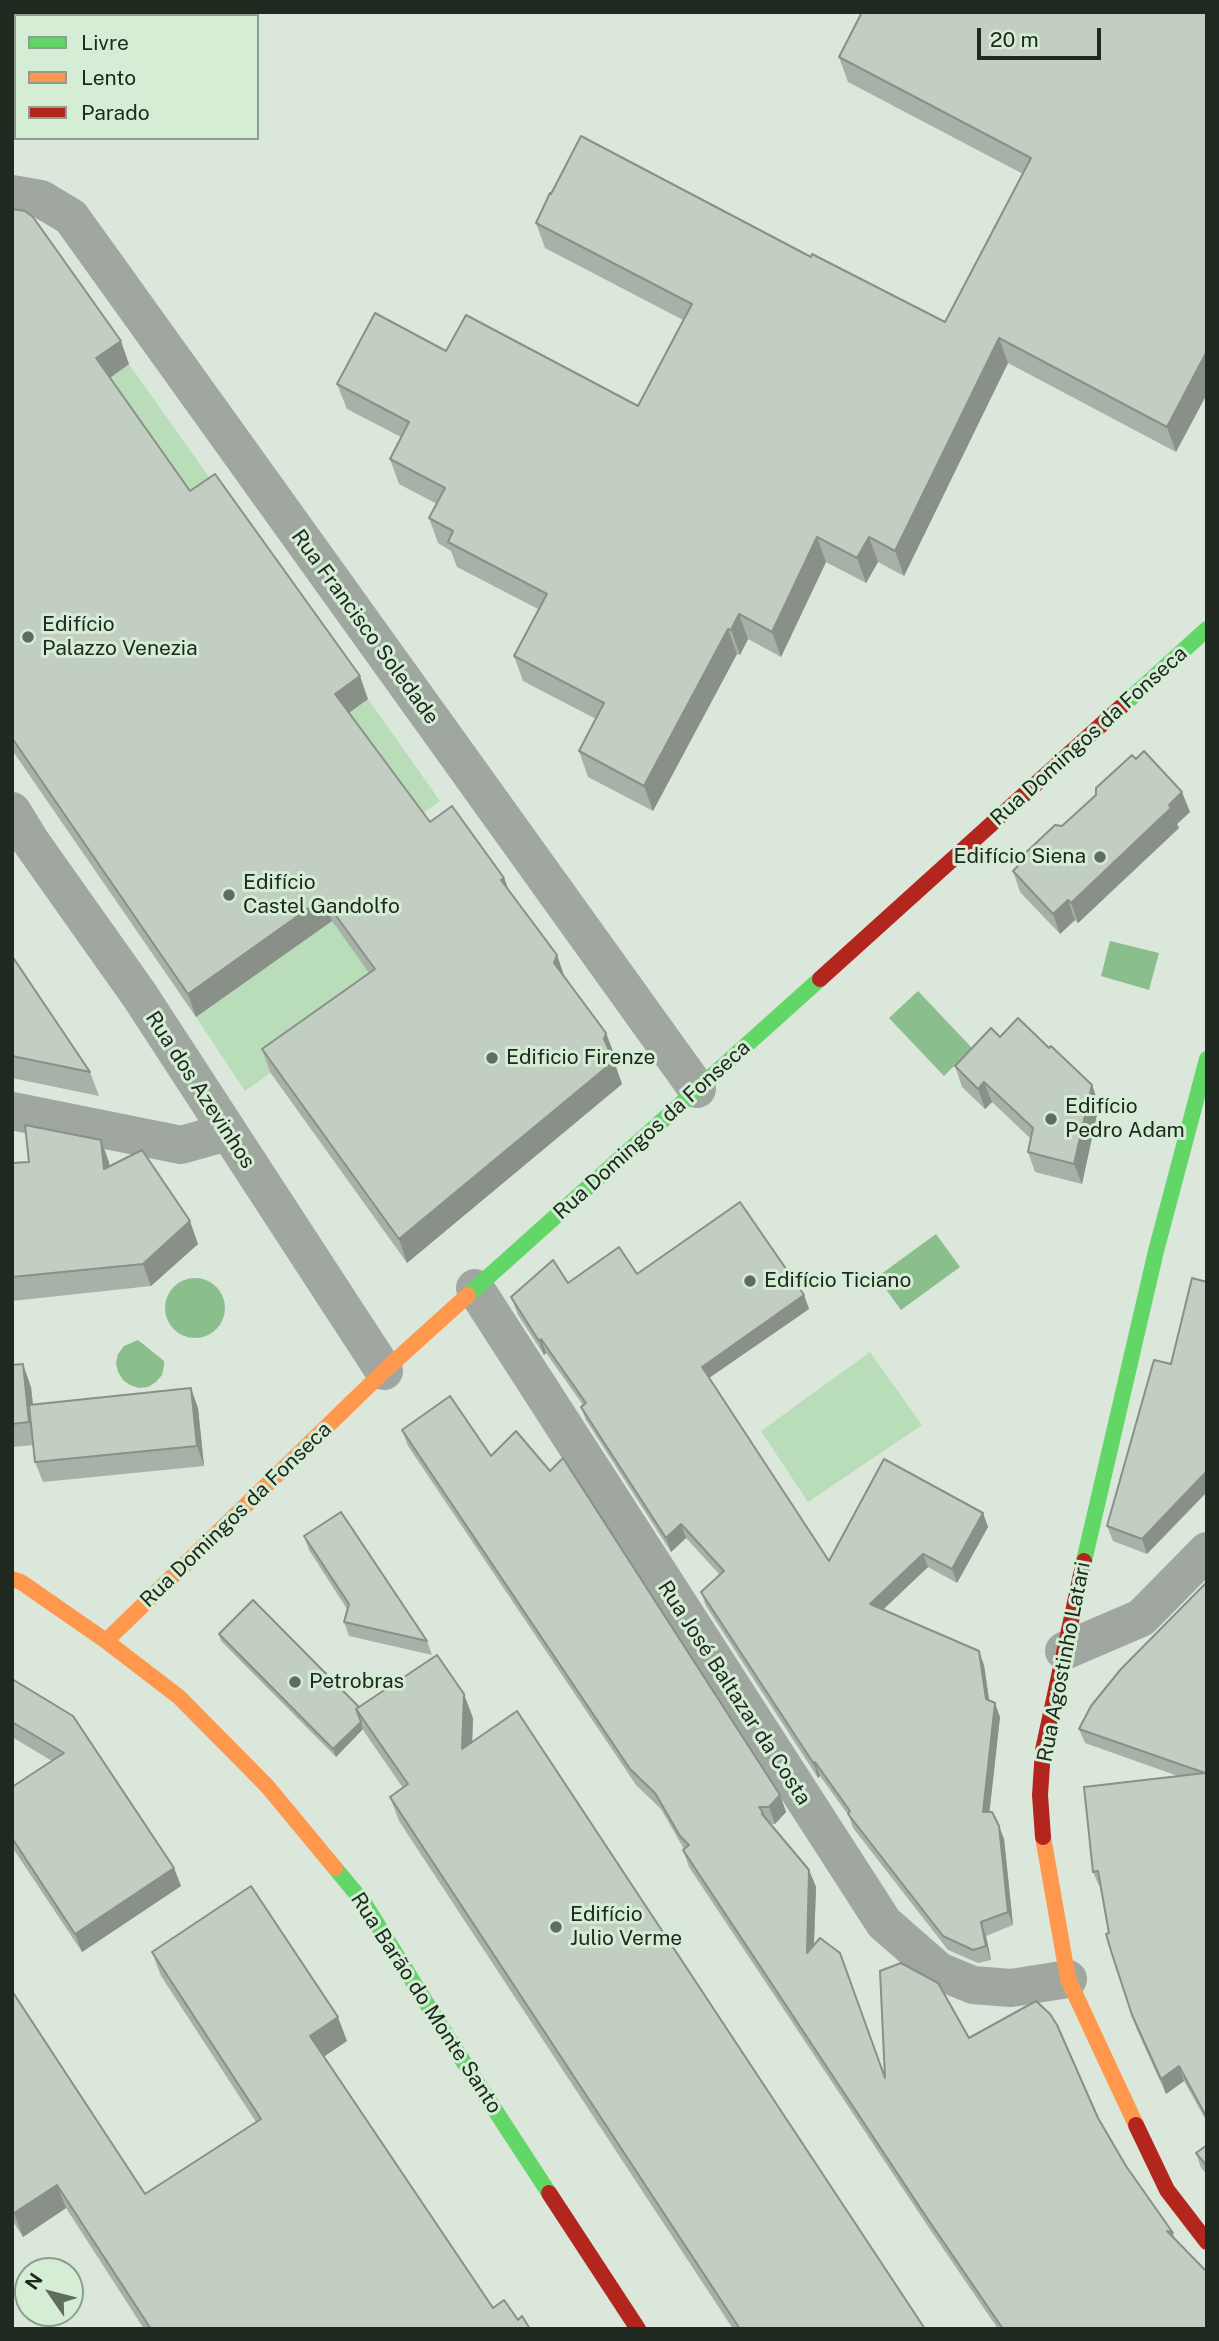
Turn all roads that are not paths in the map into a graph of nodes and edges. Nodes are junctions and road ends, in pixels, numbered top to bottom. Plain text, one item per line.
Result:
1 (12, 194) edge
2 (1207, 628) edge
3 (12, 811) edge
4 (1207, 1059) edge
5 (697, 1089) junction
6 (12, 1111) edge
7 (227, 1132) junction
8 (475, 1288) junction
9 (384, 1371) junction
10 (1207, 1552) edge
11 (12, 1579) edge
12 (107, 1641) junction
13 (1064, 1651) junction
14 (1068, 1979) junction
15 (1207, 2242) edge
16 (638, 2329) edge

1 - 5 street, Rua Francisco Soledade
2 - 5 street, Rua Domingos da Fonseca
3 - 7 street, Rua dos Azevinhos
4 - 13 street, Rua Agostinho Latari
5 - 8 street, Rua Domingos da Fonseca
6 - 7 street
7 - 9 street, Rua dos Azevinhos
8 - 9 street, Rua Domingos da Fonseca
8 - 14 street, Rua José Baltazar da Costa
9 - 12 street, Rua Domingos da Fonseca
10 - 13 street
11 - 12 street, Rua Barão do Monte Santo
12 - 16 street, Rua Barão do Monte Santo
13 - 14 street, Rua Agostinho Latari
14 - 15 street, Rua Agostinho Latari

